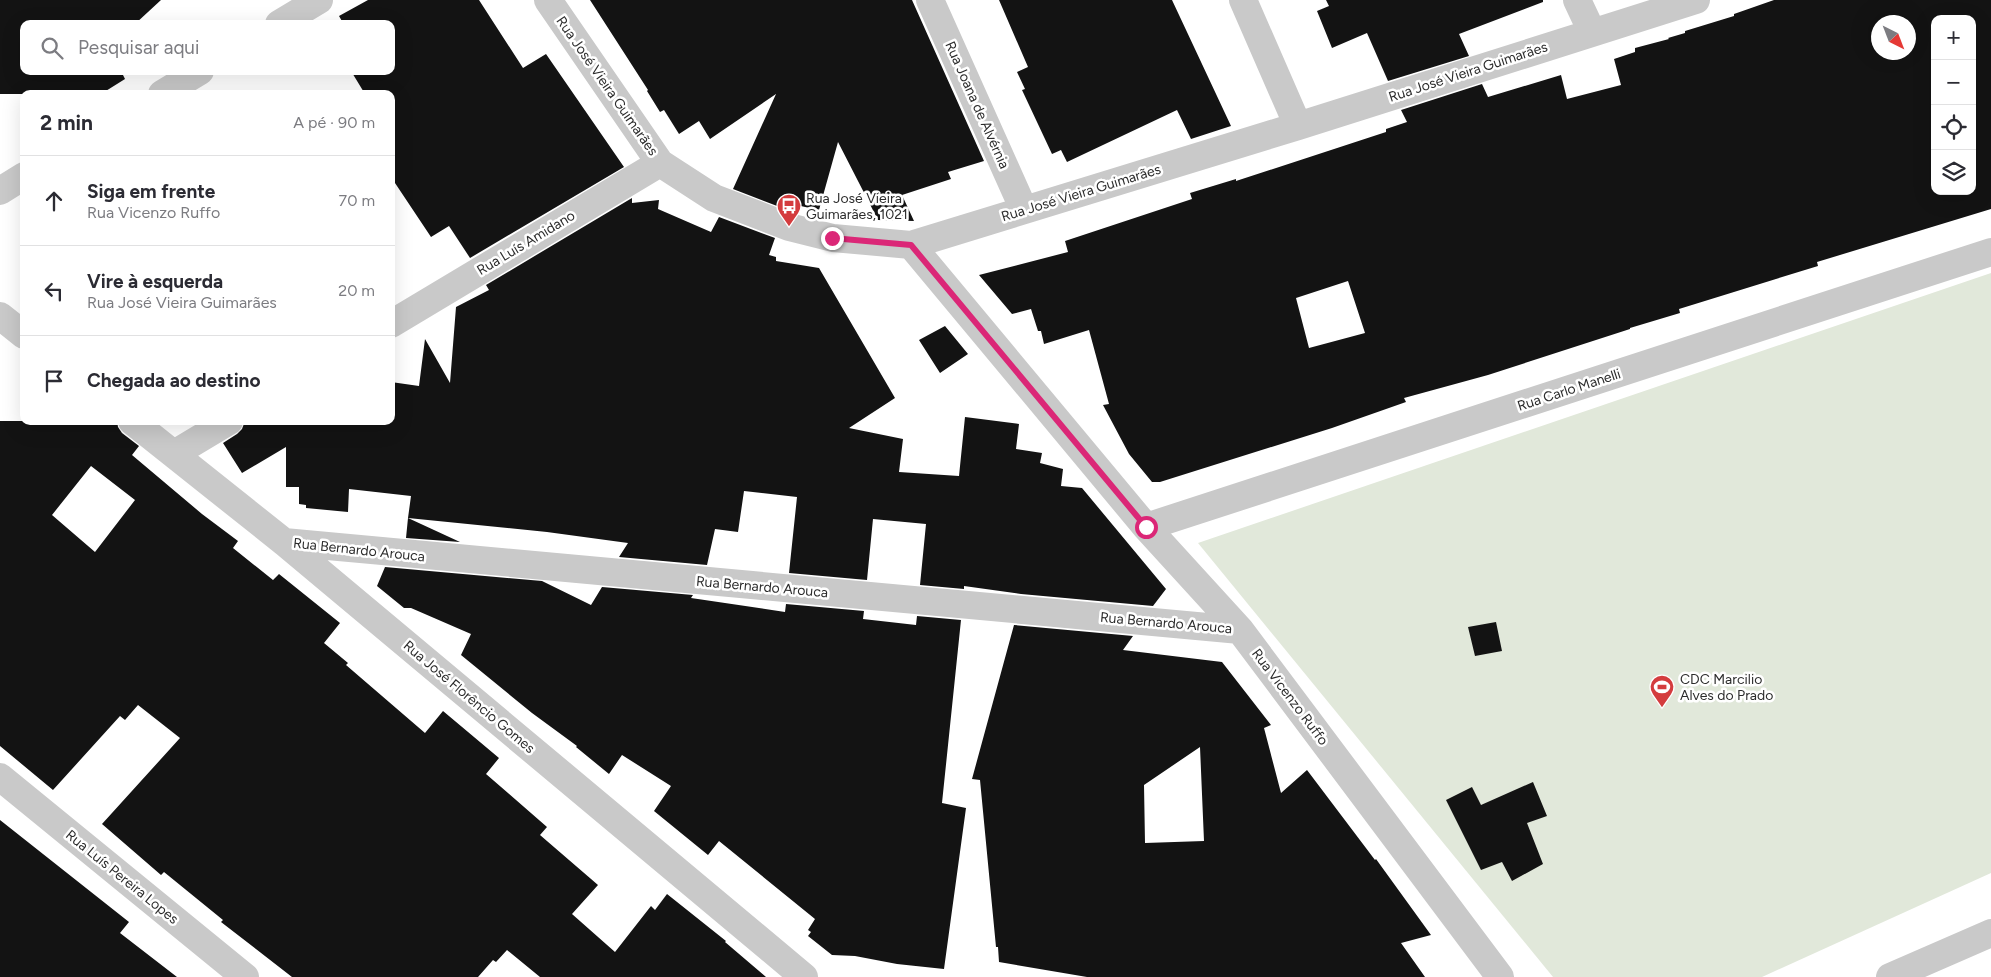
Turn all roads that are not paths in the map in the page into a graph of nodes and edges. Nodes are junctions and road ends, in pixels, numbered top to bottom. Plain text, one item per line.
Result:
1 (319, 0) edge
2 (548, 0) edge
3 (930, 0) edge
4 (1243, 0) edge
5 (1577, 0) edge
6 (1696, 0) edge
7 (286, 20) edge
8 (1592, 32) junction
9 (193, 75) edge
10 (169, 90) edge
11 (1298, 126) junction
12 (660, 162) junction
13 (20, 178) edge
14 (0, 191) edge
15 (1024, 210) junction
16 (911, 245) junction
17 (1991, 252) edge
18 (0, 316) edge
19 (395, 322) edge
20 (20, 332) edge
21 (137, 425) edge
22 (222, 425) edge
23 (174, 454) junction
24 (1146, 527) junction
25 (284, 542) junction
26 (1240, 630) junction
27 (0, 777) edge
28 (1991, 934) edge
29 (1943, 967) edge
30 (245, 977) edge
31 (804, 977) edge
32 (1500, 977) edge
33 (1890, 977) edge

1 - 7 street
2 - 12 street, Rua José Vieira Guimarães
3 - 15 street, Rua Joana de Alvérnia
4 - 11 street
5 - 8 street
6 - 8 street, Rua José Vieira Guimarães
8 - 11 street, Rua José Vieira Guimarães
9 - 10 street
11 - 15 street, Rua José Vieira Guimarães
12 - 16 street, Rua José Vieira Guimarães
12 - 19 street, Rua Luís Amidano
13 - 14 street
15 - 16 street, Rua José Vieira Guimarães
16 - 24 street, Rua Vicenzo Ruffo
17 - 24 street, Rua Carlo Manelli
18 - 20 street
21 - 23 street, Rua José Florêncio Gomes
22 - 23 street
23 - 25 street, Rua José Florêncio Gomes
24 - 26 street, Rua Vicenzo Ruffo
25 - 26 street, Rua Bernardo Arouca
25 - 31 street, Rua José Florêncio Gomes
26 - 32 street, Rua Vicenzo Ruffo
27 - 30 street, Rua Luís Pereira Lopes
28 - 29 street
29 - 33 street

